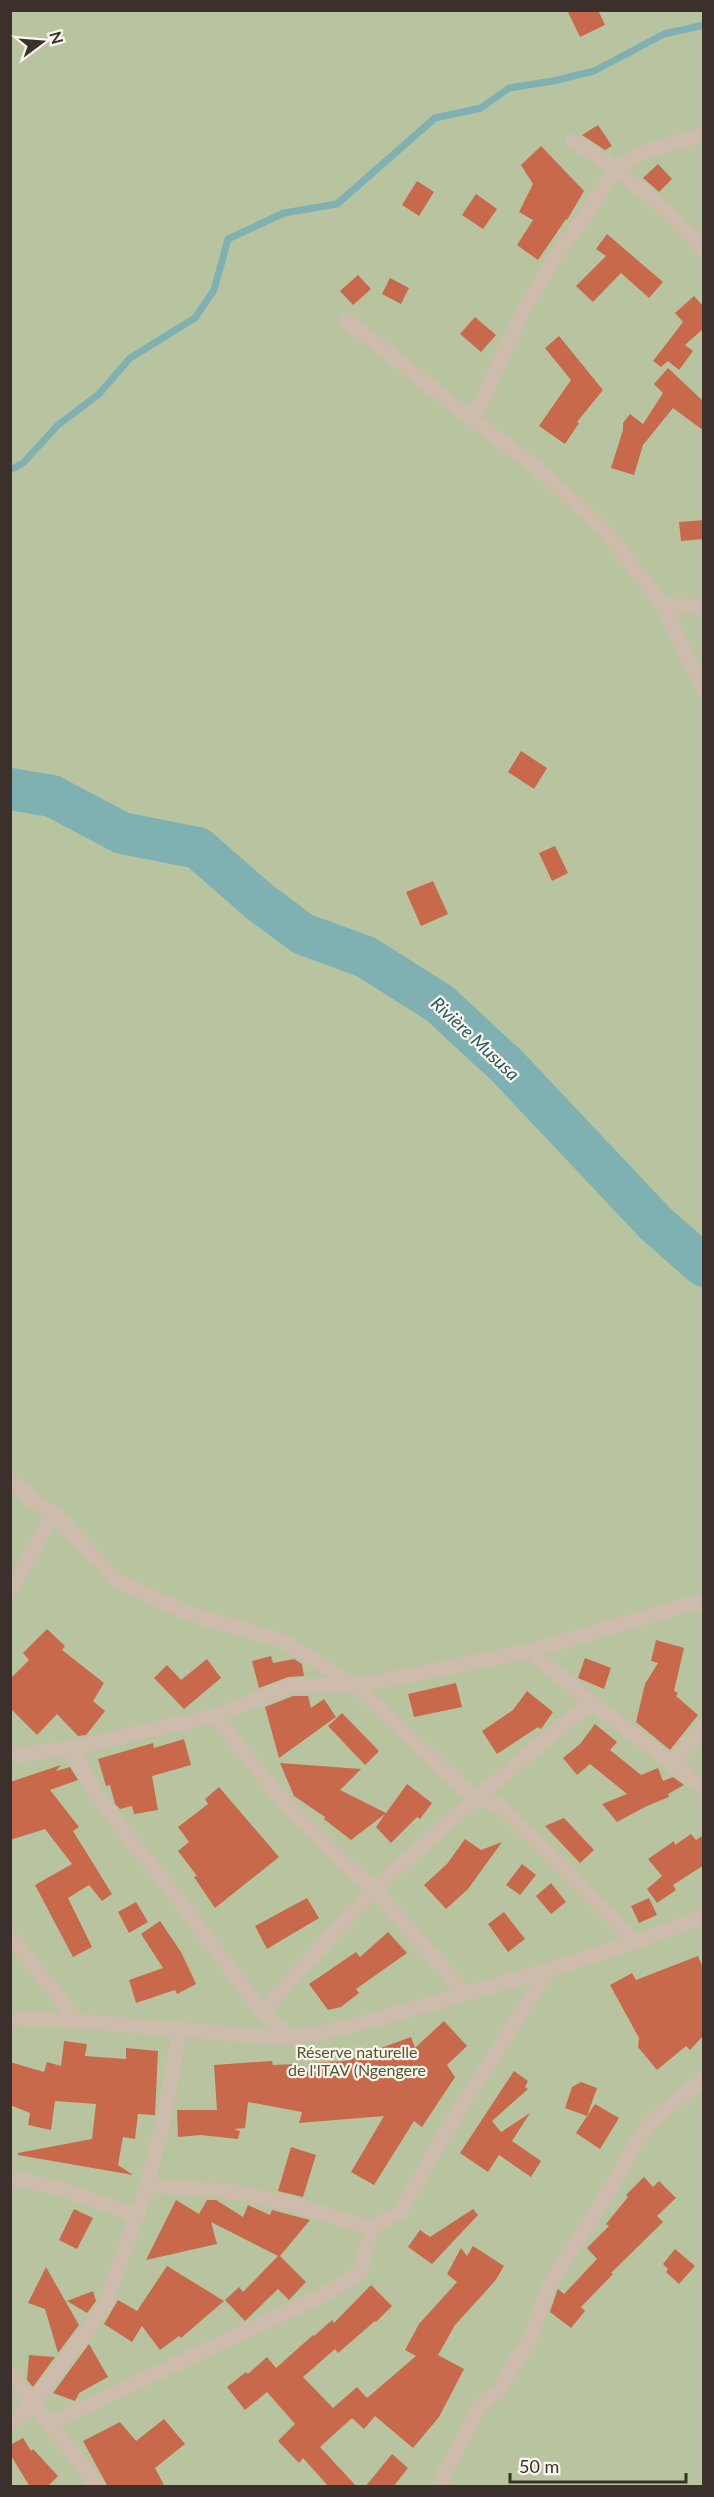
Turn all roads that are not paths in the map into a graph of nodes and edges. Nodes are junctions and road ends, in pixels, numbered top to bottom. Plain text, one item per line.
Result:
1 (704, 135) edge
2 (573, 141) dead end
3 (615, 168) junction
4 (704, 251) edge
5 (346, 320) dead end
6 (473, 420) junction
7 (663, 606) junction
8 (704, 608) edge
9 (704, 691) edge
10 (10, 1479) edge
11 (54, 1513) junction
12 (10, 1591) edge
13 (704, 1603) edge
14 (530, 1651) junction
15 (356, 1686) junction
16 (591, 1702) junction
17 (214, 1716) junction
18 (704, 1726) edge
19 (71, 1748) junction
20 (10, 1756) edge
21 (673, 1763) junction
22 (704, 1788) edge
23 (475, 1799) junction
24 (374, 1889) junction
25 (704, 1916) edge
26 (10, 1935) edge
27 (635, 1942) junction
28 (548, 1970) junction
29 (465, 1993) junction
30 (262, 2012) junction
31 (10, 2018) edge
32 (77, 2021) junction
33 (180, 2029) junction
34 (292, 2039) junction
35 (704, 2078) edge
36 (10, 2177) edge
37 (147, 2185) junction
38 (138, 2216) junction
39 (371, 2228) junction
40 (10, 2374) edge
41 (33, 2403) junction
42 (10, 2424) edge
43 (50, 2424) junction
44 (98, 2487) edge
45 (444, 2487) edge

1 - 3 street
2 - 3 street
3 - 4 street
3 - 6 street
5 - 6 street
6 - 7 street
7 - 8 street
7 - 9 street
10 - 11 street
11 - 12 street
11 - 15 street
13 - 14 street
14 - 15 street
14 - 16 street
15 - 17 street
15 - 23 street
16 - 21 street
16 - 23 street
17 - 19 street
17 - 24 street
18 - 21 street
19 - 20 street
19 - 30 street
21 - 22 street
23 - 24 street
23 - 27 street
24 - 29 street
24 - 30 street
25 - 27 street
26 - 32 street
27 - 28 street
28 - 29 street
28 - 39 street
29 - 34 street
30 - 34 street
31 - 32 street
32 - 33 street
33 - 34 street
33 - 37 street
35 - 45 street
36 - 38 street
37 - 38 street
37 - 39 street
38 - 41 street
39 - 43 street
40 - 41 street
41 - 42 street
41 - 43 street
43 - 44 street

